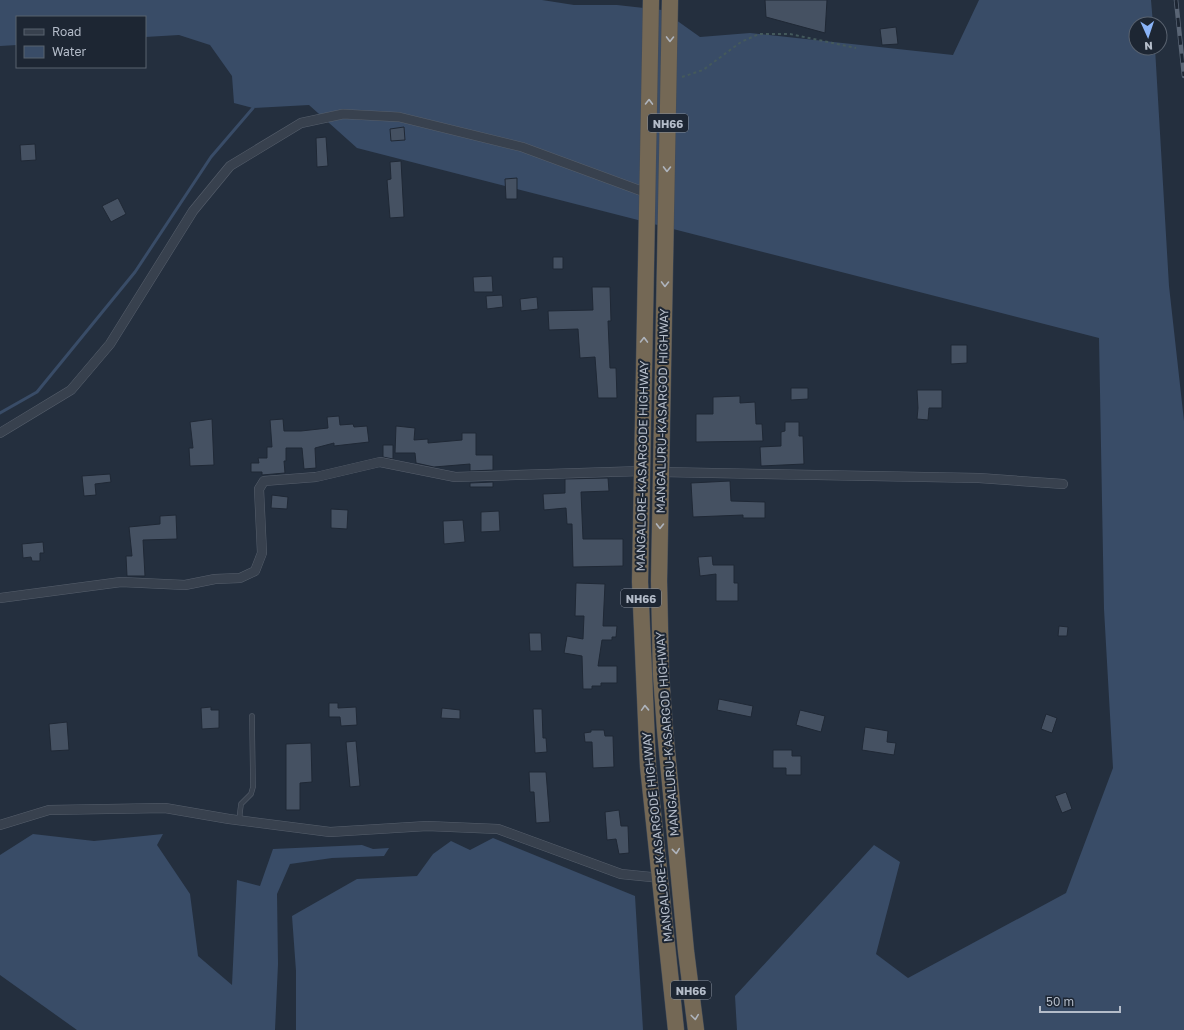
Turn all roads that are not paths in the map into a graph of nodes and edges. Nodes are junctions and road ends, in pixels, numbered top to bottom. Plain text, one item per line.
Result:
1 (651, 0) edge
2 (670, 0) edge
3 (647, 193) junction
4 (0, 433) edge
5 (642, 471) junction
6 (661, 472) junction
7 (1063, 484) dead end
8 (0, 598) edge
9 (252, 716) dead end
10 (239, 821) junction
11 (0, 825) edge
12 (661, 878) junction
13 (676, 1030) edge
14 (696, 1030) edge

3 -> 1 highway, NH66
2 -> 6 highway, MANGALURU-KASARGOD HIGHWAY / NH66
3 - 4 street
5 -> 3 highway, MANGALORE-KASARGODE HIGHWAY / NH66
5 - 8 street
12 -> 5 highway, MANGALORE-KASARGODE HIGHWAY / NH66
6 - 7 street
6 -> 14 highway, MANGALURU-KASARGOD HIGHWAY / NH66
9 - 10 lane
10 - 11 street
10 - 12 street
12 - 13 highway, MANGALORE-KASARGODE HIGHWAY / NH66

